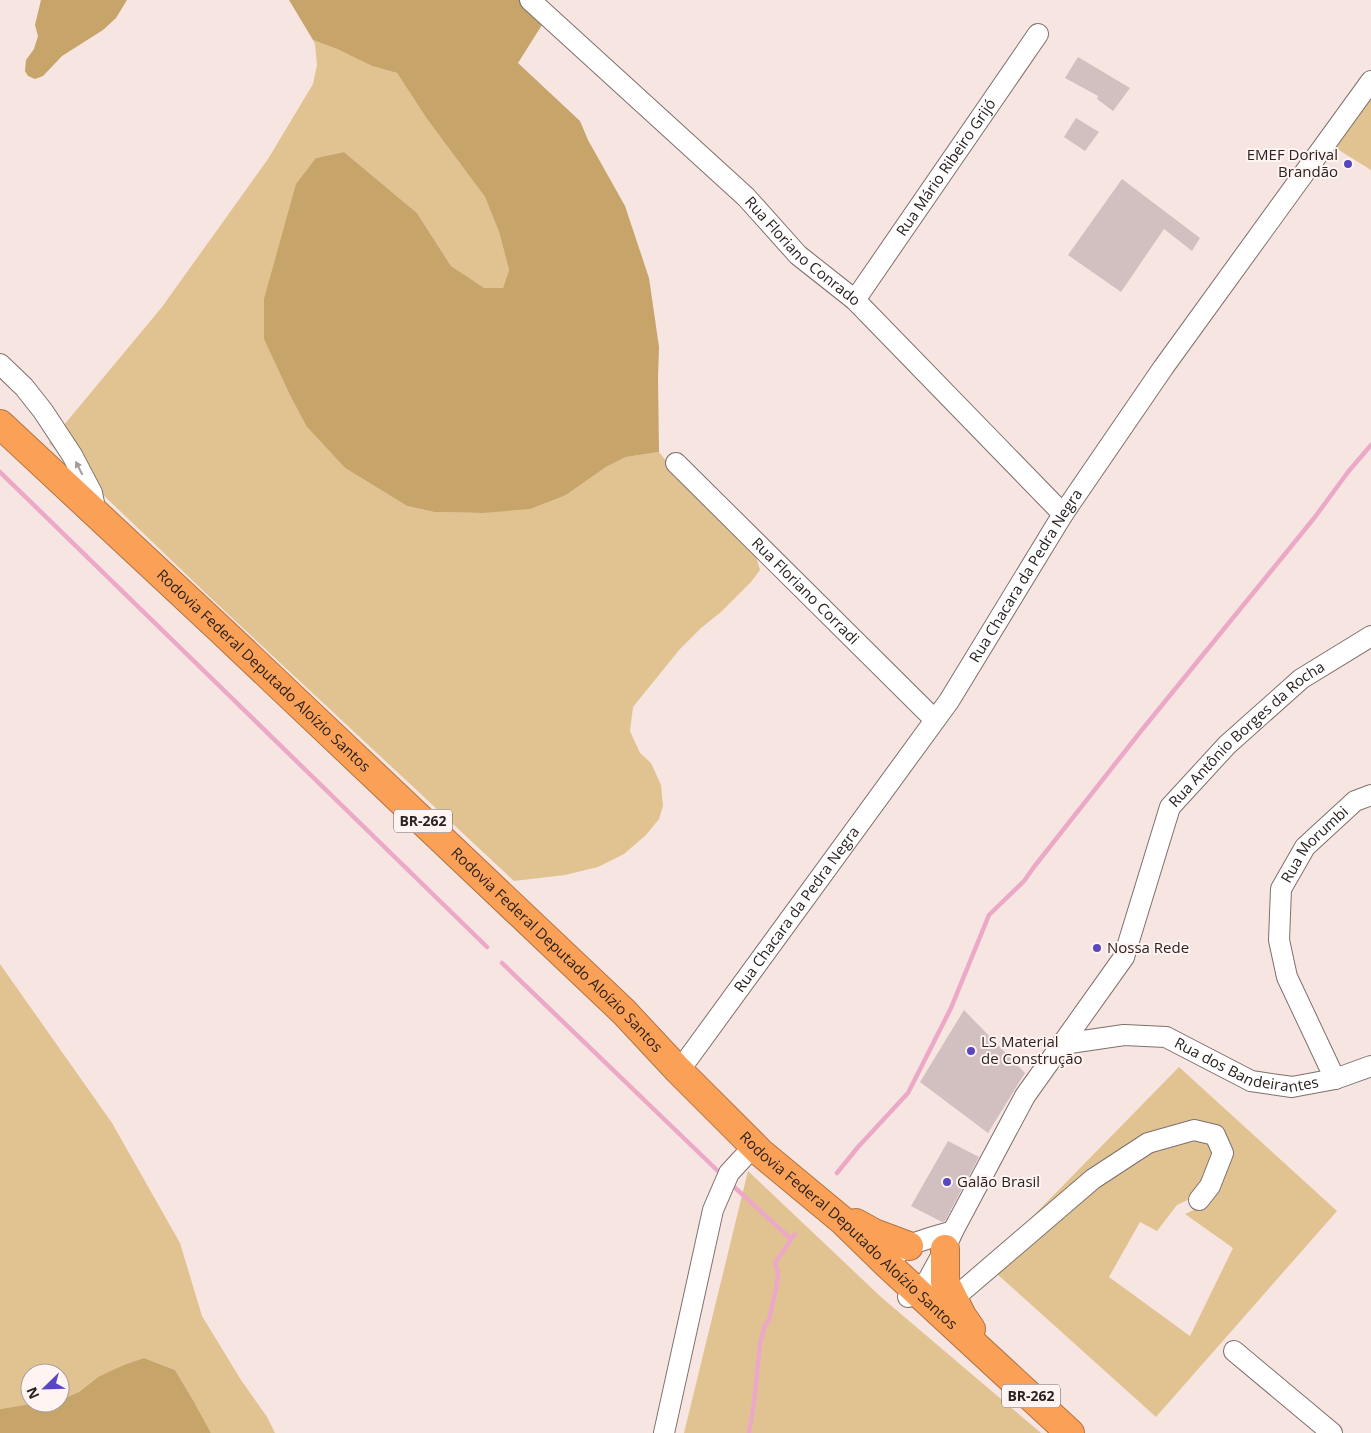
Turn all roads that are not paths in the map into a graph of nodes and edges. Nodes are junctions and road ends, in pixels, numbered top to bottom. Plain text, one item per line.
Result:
1 (530, 0) edge
2 (1038, 34) dead end
3 (1371, 80) edge
4 (855, 300) junction
5 (0, 364) edge
6 (0, 424) edge
7 (676, 463) dead end
8 (96, 513) junction
9 (1062, 514) junction
10 (1371, 636) edge
11 (935, 720) junction
12 (1371, 795) edge
13 (1063, 1044) junction
14 (1371, 1066) edge
15 (679, 1071) junction
16 (1335, 1080) junction
17 (757, 1149) junction
18 (1199, 1200) dead end
19 (822, 1203) junction
20 (949, 1240) junction
21 (909, 1246) junction
22 (885, 1268) junction
23 (913, 1294) junction
24 (953, 1298) junction
25 (1234, 1351) dead end
26 (992, 1360) junction
27 (1034, 1399) junction
28 (664, 1433) edge
29 (1070, 1433) edge
30 (1332, 1433) edge

1 - 4 street, Rua Floriano Conrado
2 - 4 street, Rua Mário Ribeiro Grijó
3 - 9 street, Rua Chacara da Pedra Negra
4 - 9 street, Rua Floriano Conrado
8 -> 5 street
6 - 8 highway, Rodovia Federal Deputado Aloízio Santos / BR-262
7 - 11 street, Rua Floriano Corradi
8 - 15 highway, Rodovia Federal Deputado Aloízio Santos / BR-262
9 - 11 street, Rua Chacara da Pedra Negra
10 - 13 street, Rua Antônio Borges da Rocha
11 - 15 street, Rua Chacara da Pedra Negra
12 - 16 street, Rua Morumbi
13 - 16 street, Rua dos Bandeirantes
13 - 20 street, Rua Antônio Borges da Rocha
14 - 16 street, Rua dos Bandeirantes
15 - 17 highway, Rodovia Federal Deputado Aloízio Santos / BR-262
17 - 19 highway, Rodovia Federal Deputado Aloízio Santos / BR-262
17 - 22 highway
17 - 28 street
18 - 24 street
19 - 21 highway
19 - 22 highway, Rodovia Federal Deputado Aloízio Santos / BR-262
20 - 21 street
20 - 23 street, Rua Antônio Borges da Rocha
20 - 24 highway
21 - 22 street
22 - 23 highway, Rodovia Federal Deputado Aloízio Santos / BR-262
23 - 26 highway, Rodovia Federal Deputado Aloízio Santos / BR-262
23 - 27 highway
24 - 26 highway
25 - 30 street
26 - 27 highway, Rodovia Federal Deputado Aloízio Santos / BR-262
27 - 29 highway, Rodovia Federal Deputado Aloízio Santos / BR-262

